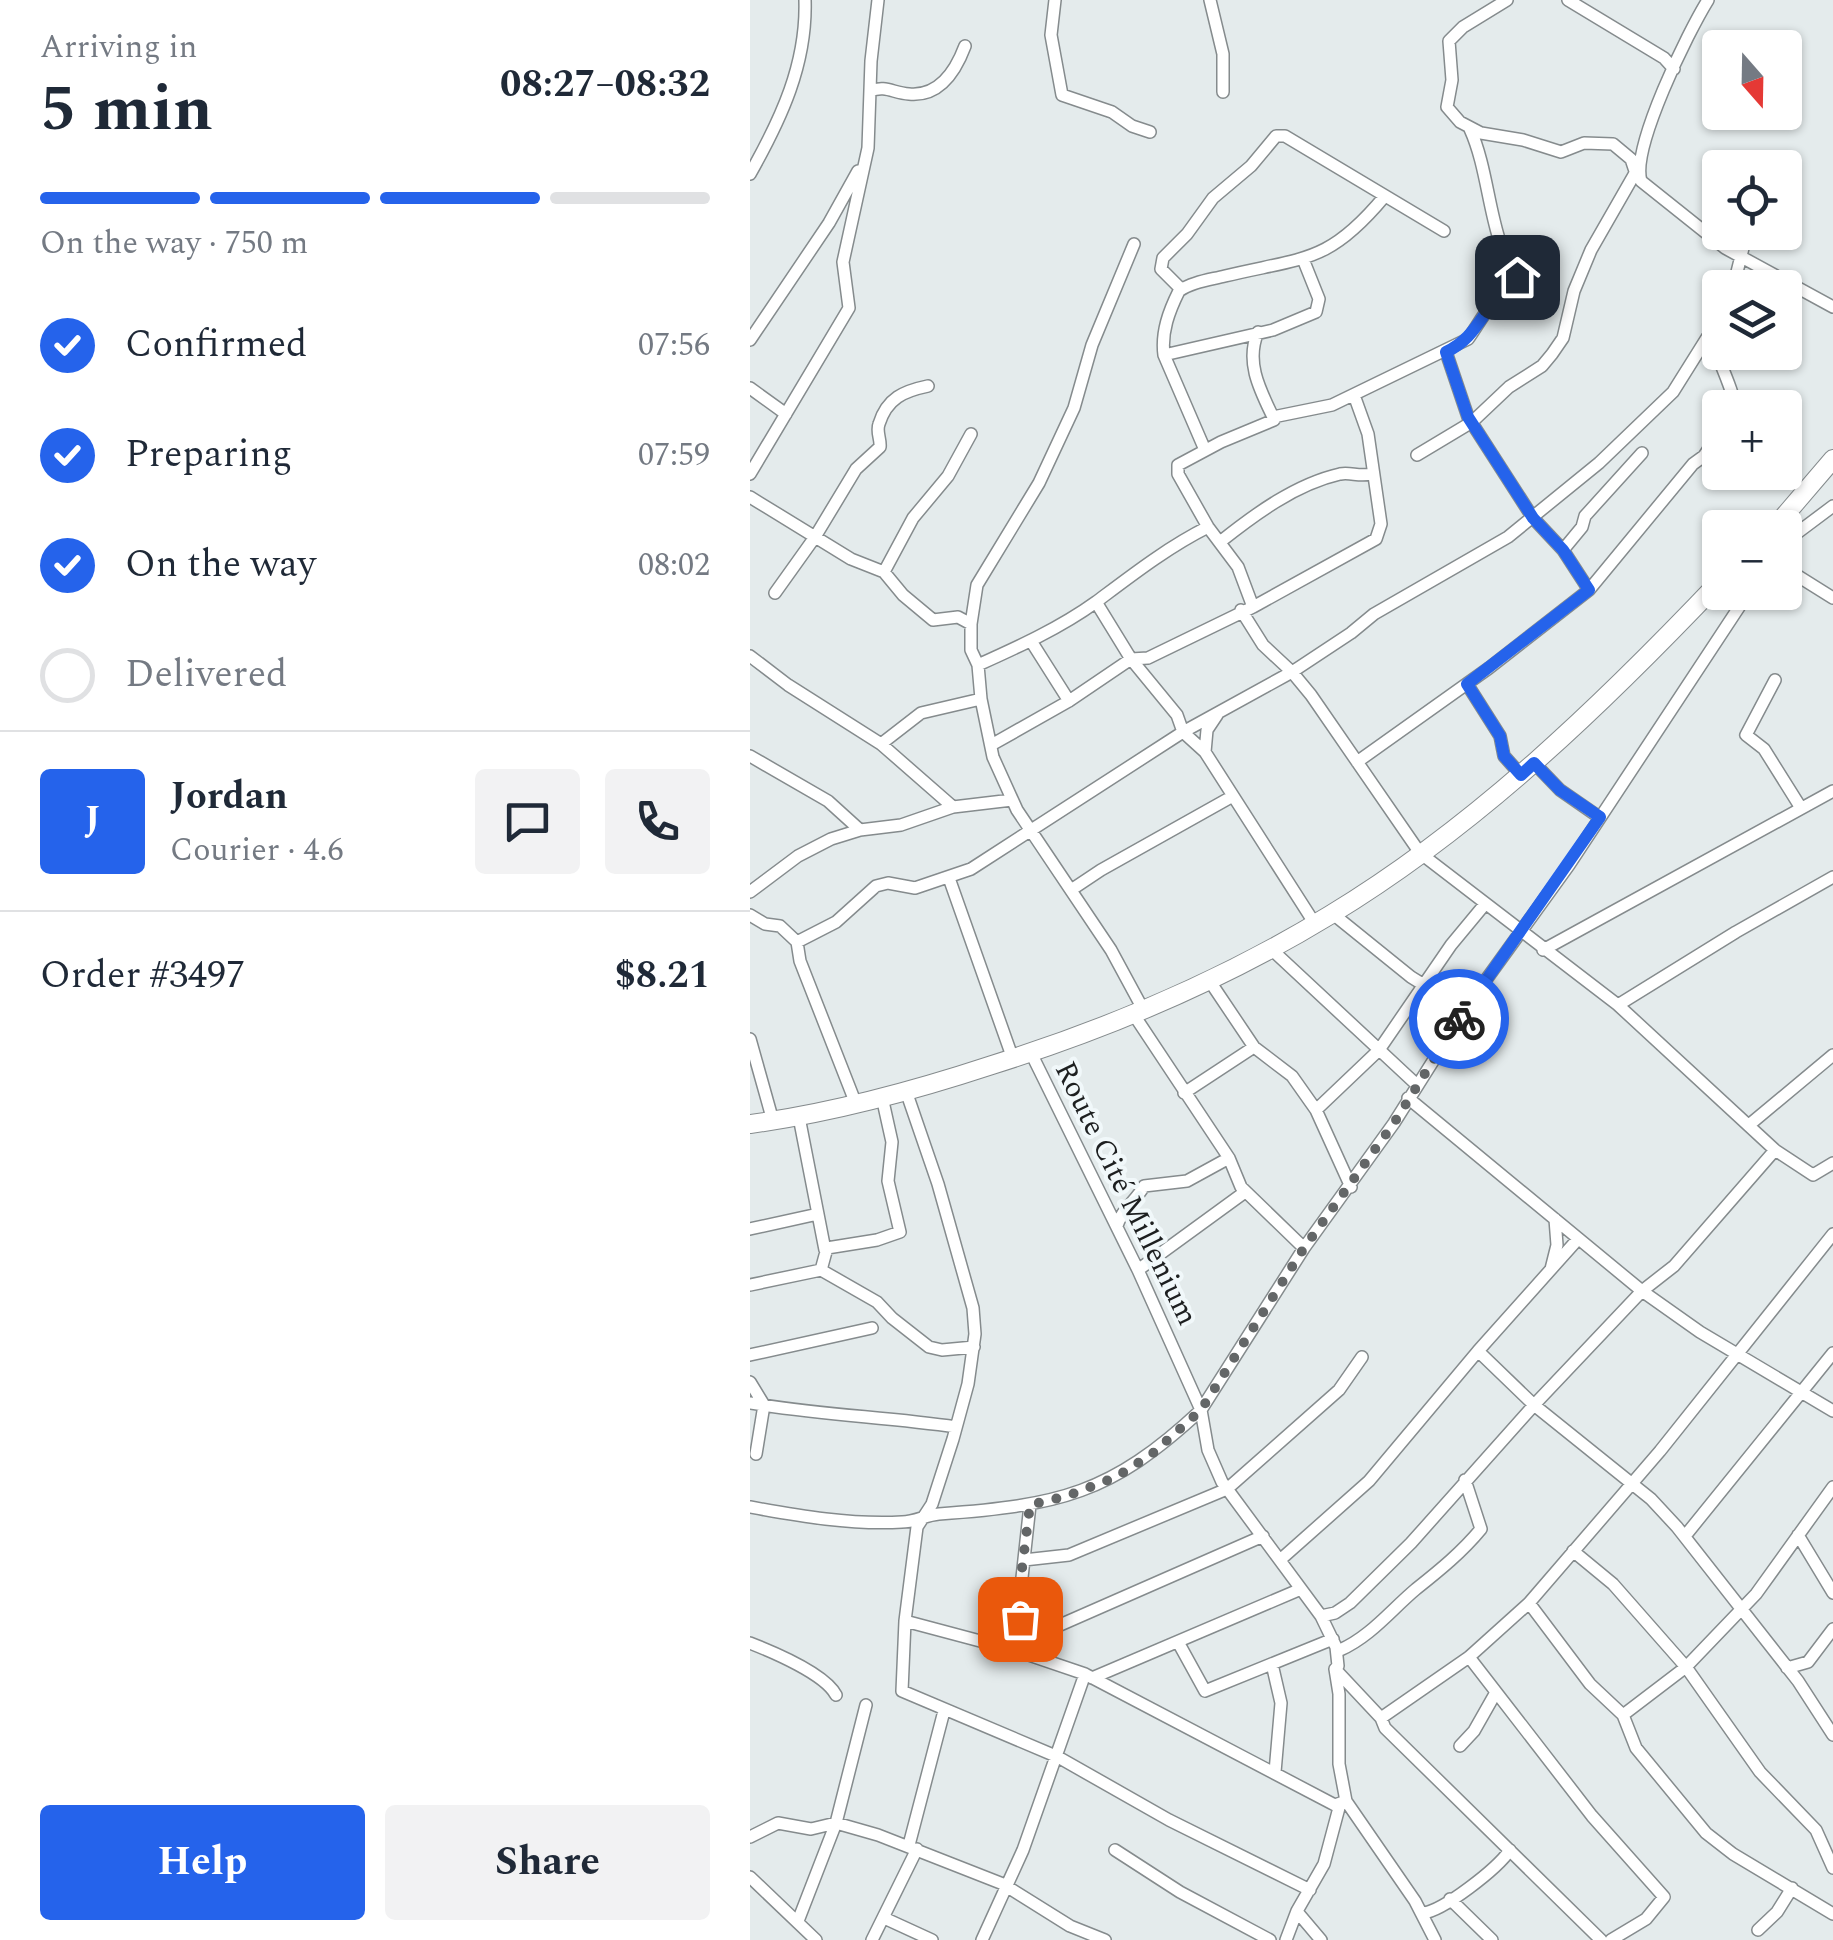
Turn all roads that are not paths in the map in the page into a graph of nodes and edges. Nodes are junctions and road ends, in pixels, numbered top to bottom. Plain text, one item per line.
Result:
1 (804, 0) edge
2 (878, 0) edge
3 (1055, 0) edge
4 (1210, 0) edge
5 (1507, 0) edge
6 (1568, 0) edge
7 (1708, 0) edge
8 (965, 46) dead end
9 (1674, 69) junction
10 (870, 91) junction
11 (1223, 92) dead end
12 (1470, 129) junction
13 (1150, 132) dead end
14 (1494, 135) junction
15 (1480, 150) junction
16 (865, 159) junction
17 (1636, 170) junction
18 (750, 174) edge
19 (1384, 197) junction
20 (1444, 231) dead end
21 (1134, 244) dead end
22 (1741, 250) edge
23 (1739, 256) junction
24 (1303, 259) junction
25 (1736, 270) edge
26 (1181, 289) junction
27 (1833, 307) edge
28 (1258, 332) junction
29 (750, 340) edge
30 (1702, 343) edge
31 (1446, 352) junction
32 (1164, 355) junction
33 (928, 386) dead end
34 (750, 388) edge
35 (1354, 396) junction
36 (786, 414) junction
37 (1274, 418) junction
38 (1472, 422) junction
39 (971, 434) dead end
40 (1205, 450) junction
41 (1642, 452) dead end
42 (1417, 455) dead end
43 (1702, 457) edge
44 (1833, 459) edge
45 (750, 474) edge
46 (1371, 474) junction
47 (750, 497) edge
48 (1833, 506) edge
49 (1789, 510) edge
50 (1533, 518) junction
51 (1208, 528) junction
52 (1802, 529) edge
53 (815, 537) junction
54 (1220, 542) junction
55 (1563, 550) junction
56 (884, 572) junction
57 (1802, 579) edge
58 (1589, 590) junction
59 (775, 593) dead end
60 (1833, 598) edge
61 (1702, 599) edge
62 (1096, 602) junction
63 (1246, 609) junction
64 (1737, 610) edge
65 (971, 624) junction
66 (1031, 641) junction
67 (750, 656) edge
68 (1132, 659) junction
69 (978, 665) junction
70 (1292, 672) junction
71 (1775, 680) dead end
72 (1467, 684) junction
73 (981, 699) junction
74 (1069, 701) junction
75 (1222, 710) junction
76 (1183, 732) junction
77 (881, 744) junction
78 (993, 744) junction
79 (1206, 752) junction
80 (750, 756) edge
81 (1358, 762) junction
82 (1528, 769) junction
83 (1833, 791) edge
84 (1233, 796) junction
85 (1012, 800) junction
86 (953, 807) junction
87 (1801, 808) junction
88 (1600, 817) junction
89 (860, 830) junction
90 (1029, 830) junction
91 (1420, 853) junction
92 (1833, 877) edge
93 (949, 878) junction
94 (1071, 890) junction
95 (750, 892) edge
96 (1485, 904) junction
97 (1333, 914) junction
98 (750, 915) edge
99 (1315, 924) junction
100 (1520, 930) junction
101 (797, 942) junction
102 (1270, 948) junction
103 (1544, 950) junction
104 (1209, 980) junction
105 (1425, 985) junction
106 (1618, 1005) junction
107 (1139, 1013) junction
108 (1462, 1013) junction
109 (750, 1039) edge
110 (1254, 1047) junction
111 (1378, 1050) junction
112 (1833, 1054) edge
113 (1022, 1056) junction
114 (1417, 1085) junction
115 (906, 1091) junction
116 (1184, 1094) junction
117 (882, 1097) junction
118 (1408, 1098) junction
119 (856, 1104) junction
120 (1316, 1110) junction
121 (799, 1117) junction
122 (773, 1121) junction
123 (750, 1124) edge
124 (1748, 1125) junction
125 (1775, 1150) junction
126 (1229, 1158) junction
127 (1833, 1164) edge
128 (1351, 1187) junction
129 (1245, 1192) junction
130 (818, 1214) junction
131 (1555, 1219) junction
132 (1117, 1226) junction
133 (750, 1228) edge
134 (1833, 1234) edge
135 (1578, 1239) junction
136 (1304, 1248) junction
137 (826, 1250) junction
138 (820, 1270) junction
139 (1138, 1270) junction
140 (1551, 1272) junction
141 (750, 1286) edge
142 (1642, 1291) junction
143 (872, 1328) dead end
144 (974, 1348) junction
145 (1478, 1351) junction
146 (1736, 1351) junction
147 (1833, 1353) edge
148 (750, 1355) edge
149 (1362, 1356) dead end
150 (750, 1382) edge
151 (1801, 1390) junction
152 (750, 1403) edge
153 (764, 1405) junction
154 (1534, 1405) junction
155 (1201, 1410) junction
156 (1833, 1412) edge
157 (956, 1427) junction
158 (756, 1454) dead end
159 (1465, 1480) junction
160 (1631, 1485) junction
161 (1833, 1488) edge
162 (1227, 1489) junction
163 (1030, 1505) junction
164 (750, 1507) edge
165 (920, 1518) junction
166 (1798, 1535) junction
167 (1263, 1536) junction
168 (1686, 1536) junction
169 (1573, 1551) junction
170 (1024, 1560) junction
171 (1280, 1560) junction
172 (1301, 1589) junction
173 (1833, 1593) edge
174 (1528, 1602) junction
175 (1741, 1608) junction
176 (1016, 1616) junction
177 (1321, 1616) junction
178 (905, 1622) junction
179 (1833, 1629) edge
180 (1178, 1642) junction
181 (750, 1643) edge
182 (1334, 1643) junction
183 (1014, 1650) junction
184 (1469, 1657) junction
185 (1272, 1664) junction
186 (1686, 1667) junction
187 (1787, 1668) junction
188 (1335, 1670) junction
189 (1089, 1676) junction
190 (1495, 1694) junction
191 (836, 1695) dead end
192 (866, 1705) dead end
193 (944, 1710) junction
194 (1623, 1715) junction
195 (1381, 1718) junction
196 (1833, 1734) edge
197 (1460, 1746) dead end
198 (1058, 1756) junction
199 (1275, 1772) junction
200 (1343, 1802) junction
201 (836, 1824) junction
202 (750, 1836) edge
203 (913, 1847) junction
204 (1115, 1850) dead end
205 (1510, 1850) junction
206 (1833, 1868) edge
207 (750, 1877) edge
208 (1008, 1887) junction
209 (1792, 1888) junction
210 (1310, 1890) junction
211 (1450, 1900) junction
212 (1423, 1913) junction
213 (1298, 1914) junction
214 (1833, 1914) edge
215 (884, 1918) junction
216 (798, 1921) junction
217 (1591, 1927) junction
218 (1758, 1930) dead end
219 (988, 1938) edge
220 (816, 1940) edge
221 (872, 1940) edge
222 (932, 1940) edge
223 (1104, 1940) edge
224 (1270, 1940) edge
225 (1286, 1940) edge
226 (1321, 1940) edge
227 (1435, 1940) edge
228 (1492, 1940) edge
229 (1582, 1940) edge
230 (1601, 1940) edge
231 (1611, 1940) edge

1 - 18 street
2 - 10 street
3 - 13 street
4 - 11 street
5 - 12 street
6 - 9 street
7 - 9 street
8 - 10 street
9 - 17 street
10 - 16 street
12 - 14 street
12 - 15 street
14 - 15 street
14 - 17 street
15 - 31 street
16 - 29 street
16 - 36 street
17 - 23 street
17 - 38 street
19 - 20 street
19 - 24 street
19 - 26 street
21 - 65 street
22 - 23 street
23 - 25 street
23 - 27 street
24 - 26 street
24 - 28 street
26 - 32 street
28 - 32 street
28 - 37 street
30 - 50 street
31 - 35 street
31 - 38 street
32 - 40 street
33 - 53 street
34 - 36 street
35 - 37 street
35 - 46 street
36 - 45 street
37 - 40 street
38 - 42 street
38 - 50 street
39 - 56 street
40 - 51 street
41 - 55 street
43 - 58 street
44 - 49 highway
46 - 54 street
46 - 63 street
47 - 53 street
48 - 52 street
50 - 55 street
50 - 70 street
51 - 54 street
51 - 62 street
53 - 56 street
53 - 59 street
54 - 63 street
55 - 58 street
56 - 65 street
57 - 60 street
58 - 72 street
61 - 82 highway
62 - 66 street
62 - 68 street
63 - 68 street
63 - 70 street
64 - 88 street
65 - 69 street
66 - 69 street
66 - 74 street
67 - 77 street
68 - 74 street
68 - 76 street
69 - 73 street
70 - 75 street
70 - 81 street
71 - 87 street
72 - 81 street
72 - 82 street
73 - 77 street
73 - 78 street
74 - 78 street
75 - 76 street
75 - 79 street
76 - 79 street
76 - 90 street
77 - 86 street
78 - 85 street
79 - 84 street
80 - 89 street
81 - 91 street
82 - 88 street
82 - 91 highway
83 - 87 street
84 - 94 street
84 - 99 street
85 - 86 street
85 - 90 street
86 - 89 street
87 - 103 street
88 - 100 street
89 - 95 street
90 - 93 street
90 - 94 street
91 - 96 street
91 - 97 highway
92 - 106 street
93 - 101 street
93 - 113 street, Route Cité Millenium
94 - 107 street
96 - 100 street
96 - 105 street
97 - 99 highway
97 - 105 street
98 - 101 street
99 - 102 highway
100 - 103 street
100 - 108 street
101 - 119 street
102 - 104 highway
102 - 111 street
103 - 106 street
104 - 107 highway
104 - 110 street
105 - 108 street
105 - 111 street
106 - 124 street
107 - 113 highway
107 - 116 street
108 - 114 street
109 - 122 street
110 - 116 street
110 - 120 street
111 - 114 street
111 - 120 street
112 - 124 street
113 - 115 highway
113 - 132 street, Route Cité Millenium
114 - 118 street
115 - 117 highway
115 - 144 street
116 - 126 street
117 - 119 highway
117 - 137 street
118 - 128 street
118 - 131 street
119 - 121 highway
120 - 128 street
121 - 122 highway
121 - 130 street
122 - 123 highway
124 - 125 street
125 - 127 street
125 - 142 street
126 - 129 street
126 - 132 street
128 - 136 street
129 - 136 street
129 - 139 street
130 - 133 street
130 - 137 street
131 - 135 street
131 - 140 street
132 - 139 street, Route Cité Millenium
134 - 146 street
135 - 140 street
135 - 142 street
136 - 155 street
137 - 138 street
138 - 141 street
138 - 144 street
139 - 155 street, Route Cité Millenium
140 - 145 street
142 - 146 street
142 - 154 street
143 - 148 street
144 - 157 street
145 - 154 street
145 - 171 street
146 - 151 street
146 - 160 street
147 - 151 street
149 - 162 street
150 - 153 street
151 - 156 street
151 - 168 street
152 - 153 street
153 - 157 street
153 - 158 street
154 - 159 street
154 - 160 street
155 - 162 street, Route Cité Millenium
155 - 163 street
157 - 165 street
159 - 177 street
159 - 182 street
160 - 168 street
160 - 169 street
161 - 166 street
162 - 167 street, Route Cité Millenium
162 - 170 street
163 - 165 street
163 - 170 street
164 - 165 street
165 - 178 street
166 - 173 street
166 - 175 street
167 - 171 street, Route Cité Millenium
167 - 176 street
168 - 175 street
169 - 174 street
169 - 186 street
170 - 176 street
171 - 172 street, Route Cité Millenium
172 - 177 street, Route Cité Millenium
172 - 180 street
174 - 184 street
174 - 194 street
175 - 186 street
175 - 187 street
176 - 183 street
177 - 182 street, Route Cité Millenium
178 - 183 street
178 - 193 street
179 - 187 street
180 - 185 street
180 - 189 street
181 - 191 street
182 - 185 street
182 - 188 street
183 - 189 street
184 - 190 street
184 - 195 street
185 - 199 street
186 - 194 street
186 - 206 street
187 - 196 street
188 - 195 street
188 - 200 street
189 - 198 street
189 - 199 street
190 - 197 street
190 - 231 street
192 - 201 street
193 - 198 street
193 - 203 street
194 - 209 street
195 - 205 street
198 - 208 street
198 - 210 street
199 - 200 street
200 - 210 street
200 - 212 street
201 - 202 street
201 - 203 street
201 - 216 street
203 - 208 street
203 - 215 street
204 - 224 street
205 - 211 street
205 - 217 street
207 - 216 street
208 - 219 street
208 - 223 street
209 - 214 street
209 - 218 street
210 - 213 street
211 - 212 street
211 - 228 street
212 - 227 street
213 - 225 street
213 - 226 street
215 - 221 street
215 - 222 street
216 - 220 street
217 - 229 street
217 - 230 street

